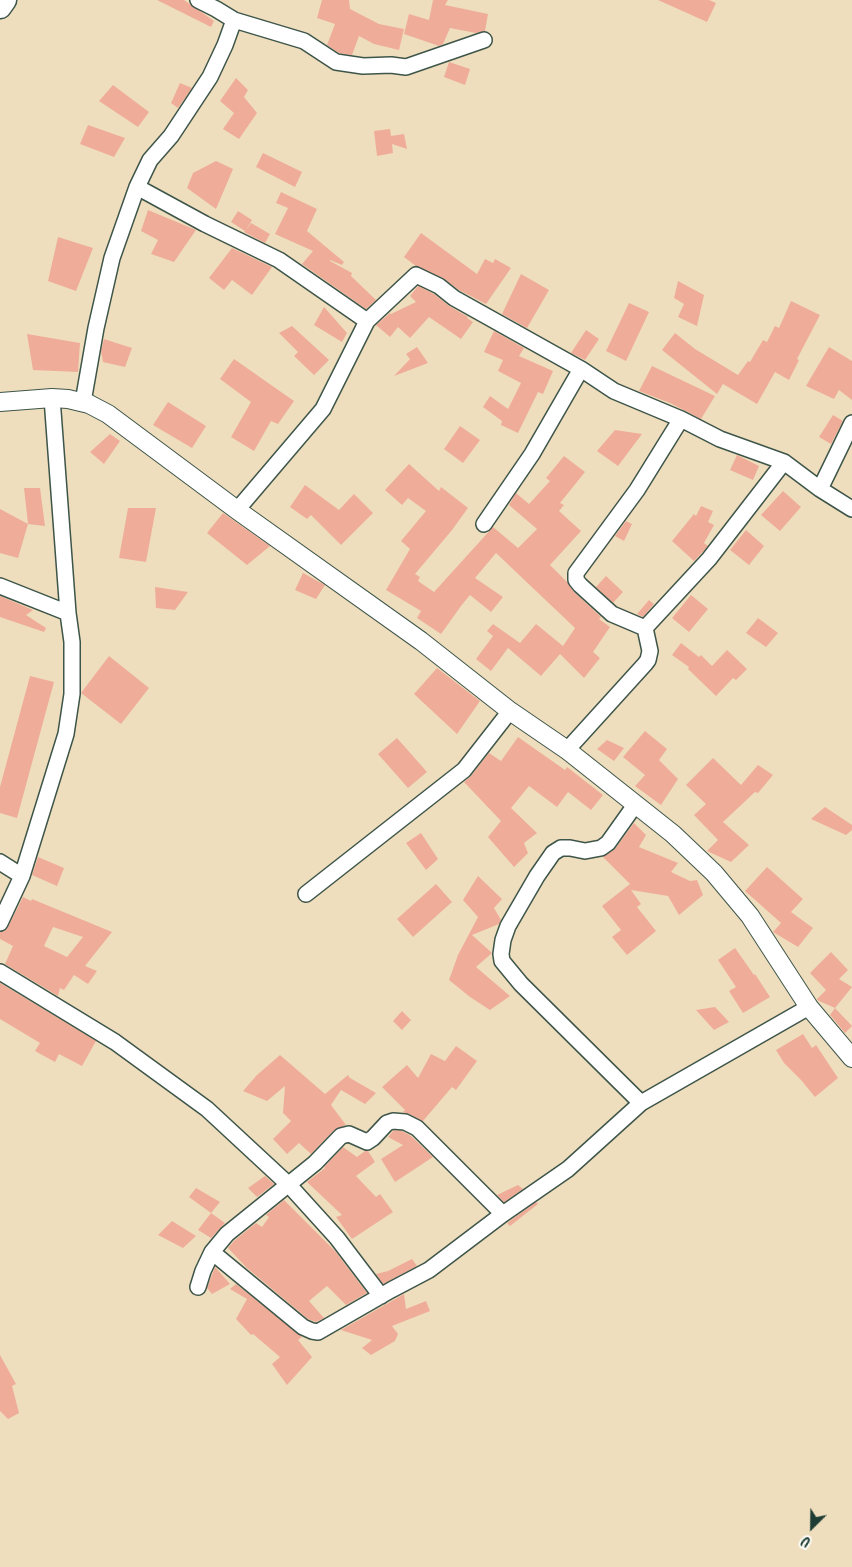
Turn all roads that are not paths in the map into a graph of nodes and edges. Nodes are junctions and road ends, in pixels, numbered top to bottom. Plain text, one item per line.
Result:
1 (5, 0) edge
2 (198, 0) edge
3 (0, 7) edge
4 (234, 20) junction
5 (484, 40) dead end
6 (137, 187) junction
7 (367, 321) junction
8 (581, 369) junction
9 (52, 398) junction
10 (0, 402) edge
11 (83, 402) junction
12 (681, 419) junction
13 (852, 424) edge
14 (784, 462) junction
15 (820, 489) junction
16 (852, 509) edge
17 (237, 510) junction
18 (484, 524) dead end
19 (0, 586) edge
20 (68, 613) junction
21 (645, 628) junction
22 (510, 711) junction
23 (567, 750) junction
24 (635, 805) junction
25 (0, 862) edge
26 (22, 876) junction
27 (306, 894) dead end
28 (0, 923) edge
29 (0, 972) edge
30 (809, 1007) junction
31 (852, 1057) edge
32 (641, 1102) junction
33 (289, 1185) junction
34 (503, 1214) junction
35 (212, 1252) junction
36 (198, 1287) dead end
37 (381, 1296) junction

1 - 3 main road
2 - 4 street
4 - 5 street
4 - 6 street
6 - 7 street
6 - 11 street
7 - 8 street
7 - 17 street
8 - 12 street
8 - 18 street
9 - 10 street
9 - 11 street
9 - 20 street
11 - 17 street
12 - 14 street
12 - 21 street
13 - 15 street
14 - 15 street
14 - 21 street
15 - 16 street
17 - 22 street
19 - 20 street
20 - 26 street
21 - 23 street
22 - 23 street
22 - 27 street
23 - 24 street
24 - 30 street
24 - 32 street
25 - 26 street
26 - 28 street
29 - 33 street
30 - 31 street
30 - 32 street
32 - 34 street
33 - 34 street
33 - 35 street
33 - 37 street
34 - 37 street
35 - 36 street
35 - 37 street

